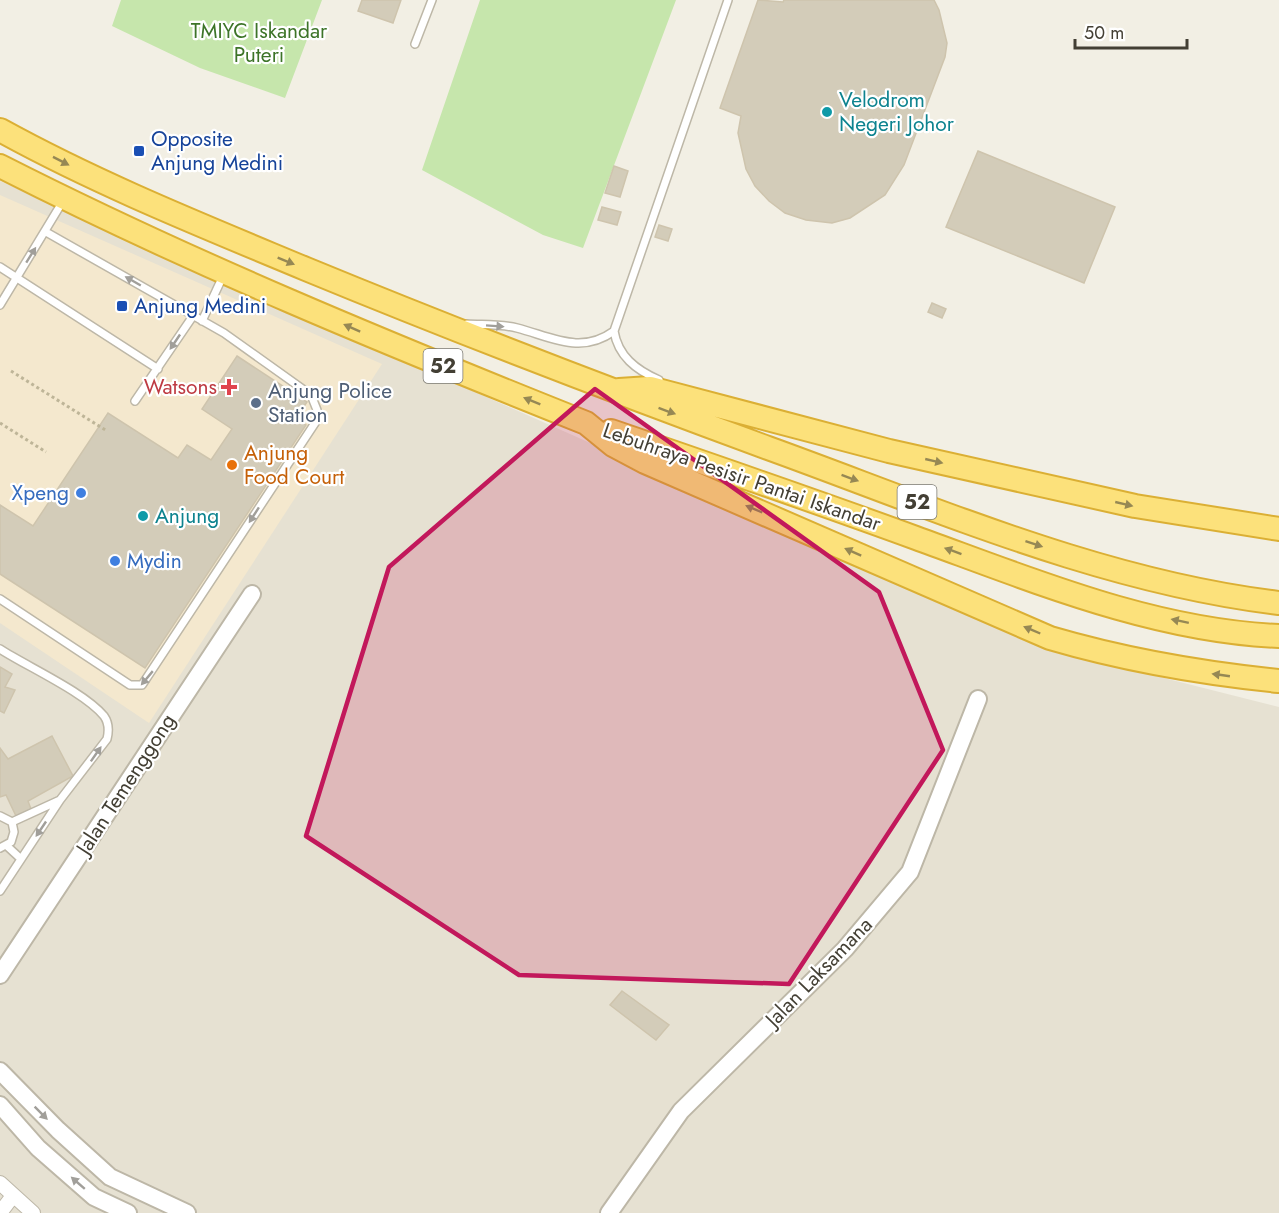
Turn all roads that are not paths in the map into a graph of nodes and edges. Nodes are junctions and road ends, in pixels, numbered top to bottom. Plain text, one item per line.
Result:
1 (432, 0) edge
2 (728, 0) edge
3 (415, 44) dead end
4 (0, 130) edge
5 (0, 166) edge
6 (64, 199) junction
7 (46, 232) junction
8 (0, 267) edge
9 (224, 274) junction
10 (17, 278) junction
11 (0, 305) edge
12 (193, 316) junction
13 (202, 321) junction
14 (436, 322) junction
15 (614, 331) junction
16 (158, 369) junction
17 (612, 391) junction
18 (692, 399) junction
19 (135, 401) dead end
20 (586, 423) junction
21 (1279, 529) edge
22 (252, 594) dead end
23 (0, 599) edge
24 (1279, 603) edge
25 (1279, 636) edge
26 (0, 649) edge
27 (1279, 681) edge
28 (978, 699) dead end
29 (60, 800) junction
30 (0, 816) edge
31 (12, 822) junction
32 (3, 847) edge
33 (21, 859) junction
34 (0, 891) edge
35 (0, 975) edge
36 (0, 1071) edge
37 (0, 1105) edge
38 (0, 1183) edge
39 (12, 1197) junction
40 (0, 1213) edge
41 (33, 1213) edge
42 (128, 1213) edge
43 (187, 1213) edge
44 (609, 1213) edge

1 - 3 lane
2 - 15 lane
4 -> 14 highway, 52
5 - 6 highway, 52
6 - 7 lane
6 - 9 highway, 52
10 -> 7 lane
12 -> 7 lane
8 - 10 lane
9 - 13 lane
20 -> 9 highway, 52
10 - 11 lane
10 - 16 lane
12 - 13 lane
12 -> 16 lane
13 -> 23 lane
14 -> 15 lane
14 - 17 highway, 52
15 - 18 lane
16 - 19 lane
17 - 18 highway
17 -> 24 highway, Lebuhraya Pesisir Pantai Iskandar / 52
18 -> 21 highway
25 -> 20 highway, Lebuhraya Pesisir Pantai Iskandar / 52
27 -> 20 highway
22 - 35 street, Jalan Temenggong
29 -> 26 lane
28 - 44 street, Jalan Laksamana
29 - 31 lane
29 -> 33 lane
30 - 31 lane
31 - 32 lane
32 - 33 lane
33 - 34 lane
36 -> 43 street
42 -> 37 street
38 - 39 street
39 - 40 street
39 - 41 street

